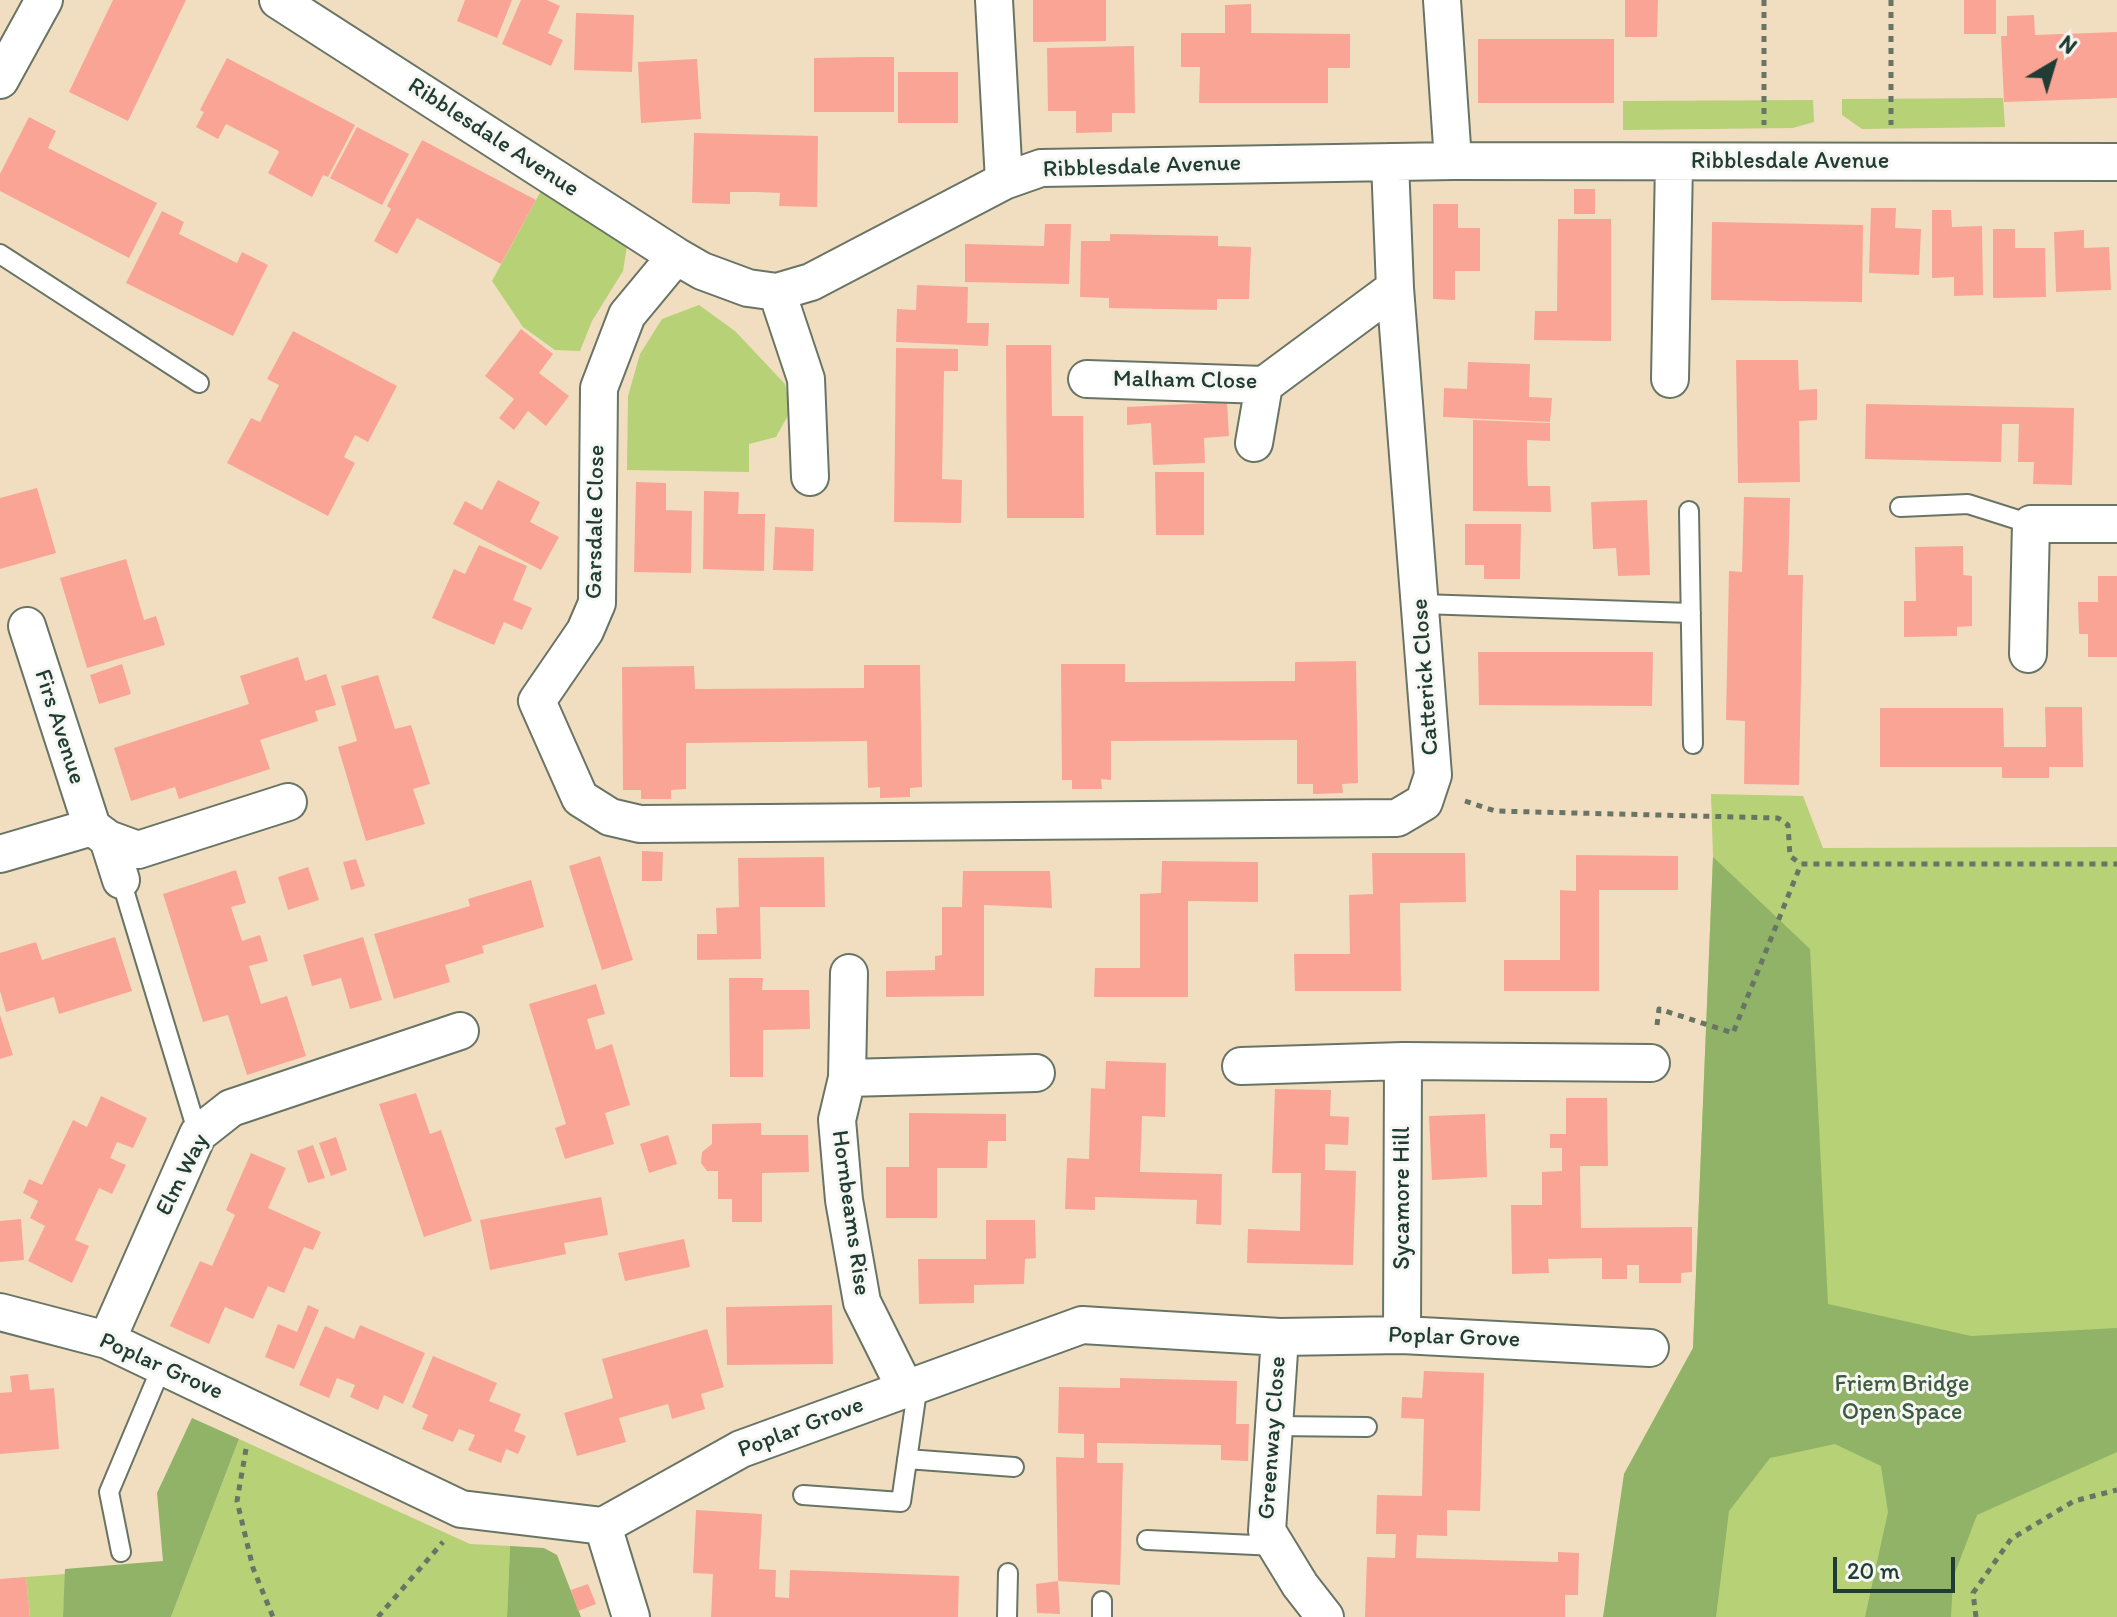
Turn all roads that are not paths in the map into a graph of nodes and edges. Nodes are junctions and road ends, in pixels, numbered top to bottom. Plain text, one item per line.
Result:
1 (44, 0) edge
2 (994, 0) edge
3 (1442, 0) edge
4 (285, 2) edge
5 (0, 80) edge
6 (1453, 161) junction
7 (1390, 162) junction
8 (1674, 162) junction
9 (2117, 162) edge
10 (1004, 181) junction
11 (0, 254) edge
12 (676, 256) junction
13 (1395, 288) junction
14 (777, 292) junction
15 (1087, 379) dead end
16 (1670, 379) dead end
17 (199, 383) dead end
18 (1264, 385) junction
19 (1254, 443) dead end
20 (810, 477) dead end
21 (1900, 507) dead end
22 (1689, 511) dead end
23 (2031, 524) junction
24 (2117, 524) edge
25 (1421, 604) junction
26 (1691, 613) junction
27 (27, 626) dead end
28 (2028, 654) dead end
29 (1693, 744) dead end
30 (288, 802) dead end
31 (992, 821) joint
32 (100, 833) junction
33 (0, 854) edge
34 (121, 880) joint
35 (849, 973) dead end
36 (460, 1031) dead end
37 (1403, 1061) junction
38 (1651, 1063) road end
39 (1241, 1066) dead end
40 (1036, 1073) dead end
41 (847, 1078) junction
42 (198, 1134) junction
43 (0, 1312) edge
44 (1402, 1335) junction
45 (1280, 1337) junction
46 (107, 1340) junction
47 (1650, 1348) dead end
48 (162, 1366) junction
49 (912, 1386) junction
50 (1274, 1426) junction
51 (1367, 1427) dead end
52 (907, 1459) junction
53 (1014, 1467) dead end
54 (803, 1495) dead end
55 (603, 1526) junction
56 (1147, 1540) dead end
57 (1276, 1546) junction
58 (121, 1552) dead end
59 (1008, 1573) dead end
60 (631, 1617) edge
61 (1007, 1617) edge
62 (1325, 1617) edge

1 - 5 street
2 - 10 street
3 - 6 street
4 - 12 street, Ribblesdale Avenue
6 - 7 street, Ribblesdale Avenue
6 - 8 street, Ribblesdale Avenue
7 - 10 street, Ribblesdale Avenue
7 - 13 street, Catterick Close
8 - 9 street, Ribblesdale Avenue
8 - 16 street
10 - 14 street, Ribblesdale Avenue
11 - 17 lane
12 - 14 street, Ribblesdale Avenue
12 - 31 street, Garsdale Close
13 - 18 street, Malham Close
13 - 25 street, Catterick Close
14 - 20 street
15 - 18 street, Malham Close
18 - 19 street
21 - 23 lane
22 - 26 lane
23 - 24 street
23 - 28 street
25 - 26 lane
25 - 31 street, Catterick Close
26 - 29 lane
27 - 32 street, Firs Avenue
30 - 32 street
32 - 33 street
32 - 34 street, Firs Avenue
34 - 42 lane
35 - 41 street, Hornbeams Rise
36 - 42 street, Elm Way
37 - 38 street
37 - 39 street
37 - 44 street, Sycamore Hill
40 - 41 street
41 - 49 street, Hornbeams Rise
42 - 46 street, Elm Way
43 - 46 street, Poplar Grove
44 - 45 street, Poplar Grove
44 - 47 street, Poplar Grove
45 - 49 street, Poplar Grove
45 - 50 street, Greenway Close
46 - 48 street, Poplar Grove
48 - 55 street, Poplar Grove
48 - 58 lane
49 - 52 lane
49 - 55 street, Poplar Grove
50 - 51 lane
50 - 57 street, Greenway Close
52 - 53 lane
52 - 54 lane
55 - 60 street
56 - 57 lane
57 - 62 street, Greenway Close
59 - 61 lane

